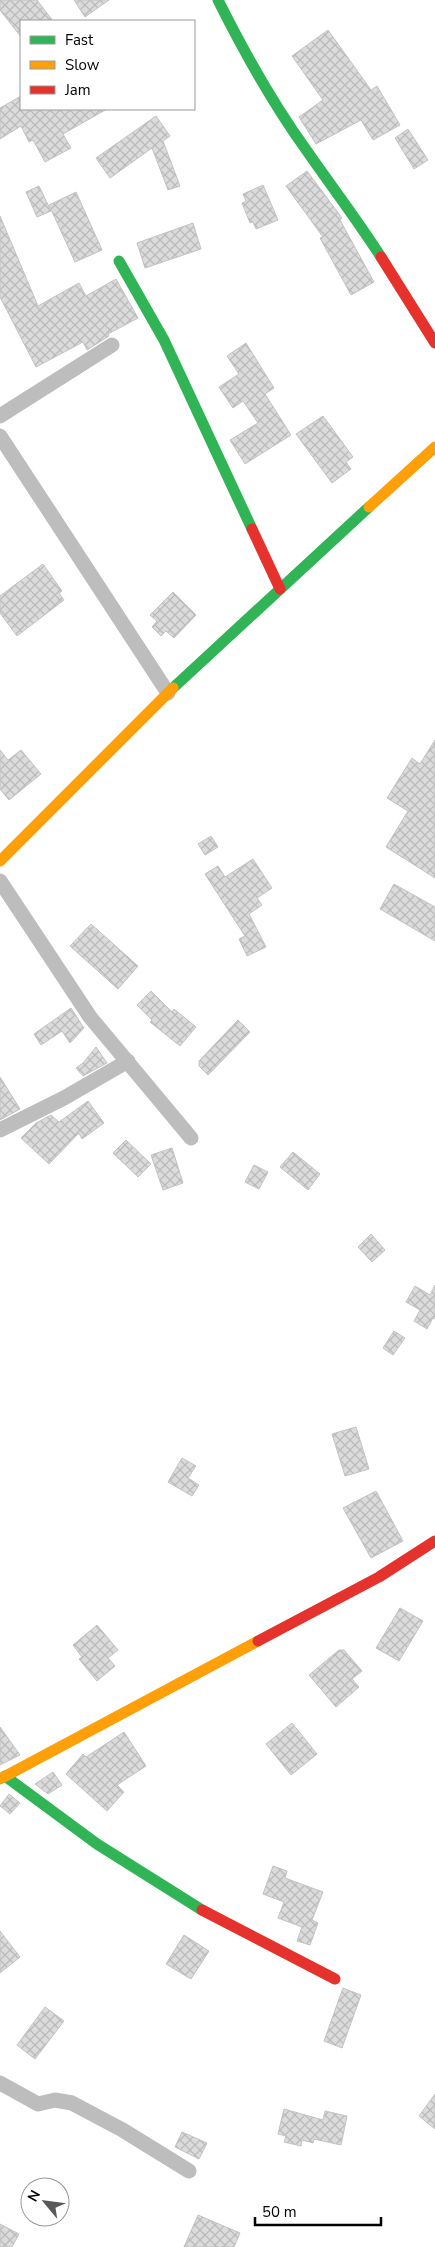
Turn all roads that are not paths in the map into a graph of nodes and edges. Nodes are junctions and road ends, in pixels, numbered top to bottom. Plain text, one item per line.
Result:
1 (218, 0) edge
2 (119, 262) dead end
3 (435, 343) edge
4 (112, 344) dead end
5 (0, 416) edge
6 (0, 436) edge
7 (435, 447) edge
8 (280, 589) junction
9 (168, 693) junction
10 (0, 860) edge
11 (0, 881) edge
12 (128, 1061) junction
13 (0, 1130) edge
14 (191, 1138) dead end
15 (435, 1541) edge
16 (2, 1778) edge
17 (335, 1979) dead end
18 (0, 2082) edge
19 (189, 2171) dead end

1 - 3 street
2 - 8 street
4 - 5 street
6 - 9 street
7 - 8 street
8 - 9 street
9 - 10 street
11 - 12 street
12 - 13 street
12 - 14 street
15 - 16 street
16 - 17 street
18 - 19 street

